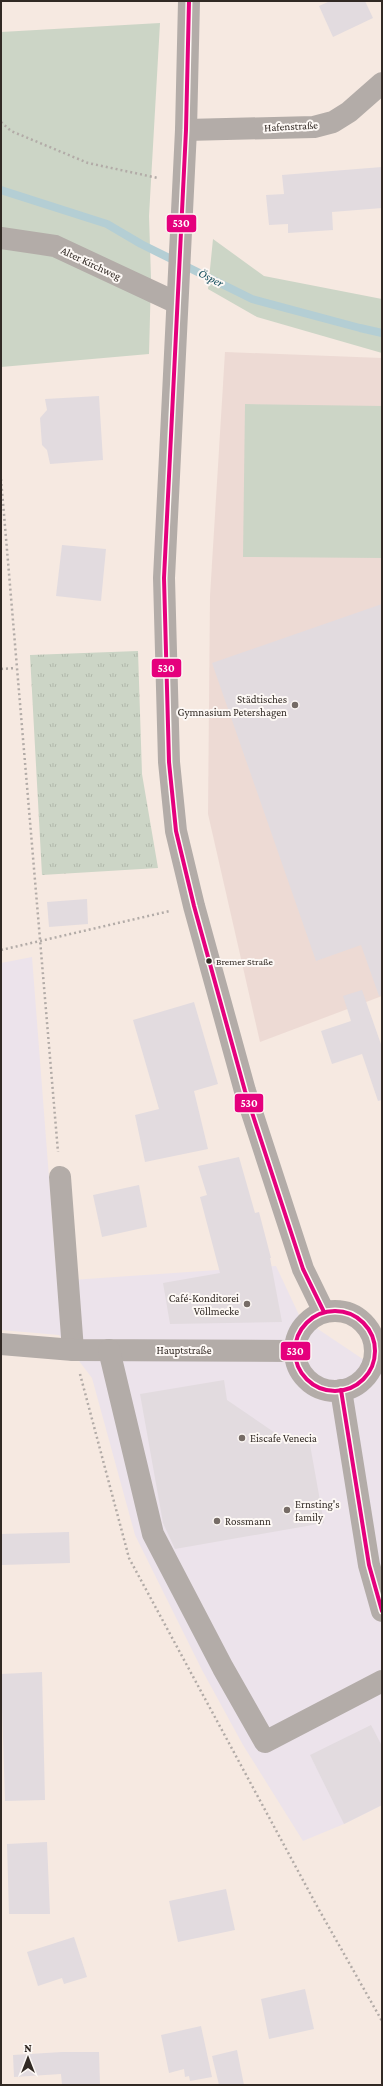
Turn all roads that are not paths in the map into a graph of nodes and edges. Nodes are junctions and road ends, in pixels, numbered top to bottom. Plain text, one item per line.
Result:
1 (189, 1) edge
2 (382, 83) edge
3 (186, 130) junction
4 (1, 238) edge
5 (177, 294) junction
6 (60, 1177) road end
7 (324, 1312) junction
8 (1, 1344) edge
9 (73, 1350) junction
10 (109, 1350) junction
11 (295, 1351) junction
12 (378, 1362) edge
13 (341, 1390) junction
14 (382, 1611) edge
15 (382, 1681) edge

1 - 3 street
2 - 3 street, Hafenstraße
3 - 5 street
4 - 5 street, Alter Kirchweg
5 - 7 street
6 - 9 street
7 - 11 street
7 - 12 street
8 - 9 street, Hauptstraße
9 - 10 street, Hauptstraße
10 - 11 street, Hauptstraße
10 - 15 street
11 - 13 street
12 - 13 street
13 - 14 street

